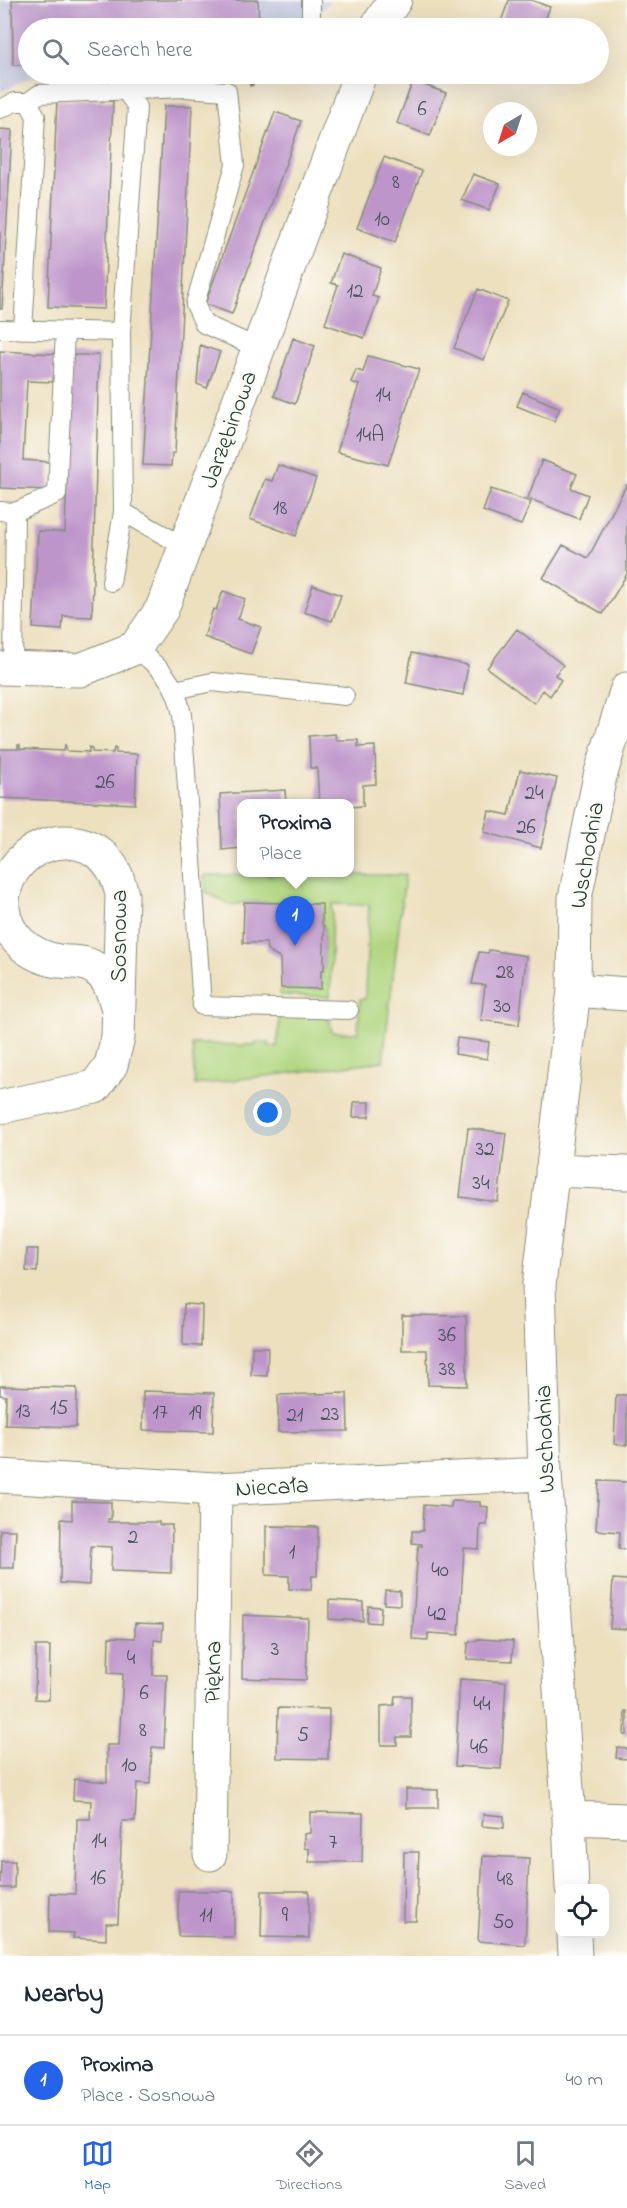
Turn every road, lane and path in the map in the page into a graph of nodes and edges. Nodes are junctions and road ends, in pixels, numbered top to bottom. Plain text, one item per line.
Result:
1 (310, 0) edge
2 (395, 0) edge
3 (310, 18) edge
4 (383, 18) edge
5 (356, 84) edge
6 (124, 89) junction
7 (28, 102) junction
8 (0, 109) edge
9 (0, 329) edge
10 (23, 330) junction
11 (65, 331) junction
12 (121, 332) junction
13 (258, 348) junction
14 (7, 512) edge
15 (123, 512) junction
16 (184, 547) junction
17 (111, 582) dead end
18 (135, 648) junction
19 (6, 668) edge
20 (627, 689) edge
21 (175, 690) junction
22 (345, 696) dead end
23 (574, 990) junction
24 (627, 994) edge
25 (118, 1009) junction
26 (350, 1010) dead end
27 (0, 1107) edge
28 (552, 1170) junction
29 (627, 1173) edge
30 (545, 1474) junction
31 (0, 1476) edge
32 (215, 1489) junction
33 (569, 1818) junction
34 (627, 1820) edge
35 (210, 1854) dead end
36 (572, 1884) edge
37 (574, 1938) edge
38 (574, 1956) edge

1 - 3 lane
2 - 4 street
5 - 13 street, Jarzębinowa
6 - 7 lane
6 - 12 lane
6 - 13 lane
7 - 8 lane
7 - 10 lane
9 - 10 lane
10 - 11 lane
11 - 12 lane
11 - 14 lane
12 - 15 lane
13 - 16 street, Jarzębinowa
14 - 19 lane
15 - 16 lane
15 - 17 lane
16 - 18 street, Jarzębinowa
18 - 19 street
18 - 21 lane
20 - 23 street, Wschodnia
21 - 22 lane
21 - 26 lane
23 - 24 street
23 - 28 street, Wschodnia
25 - 25 street, Sosnowa
25 - 27 street, Sosnowa
28 - 29 street
28 - 30 street, Wschodnia
30 - 32 street, Niecała
30 - 33 street, Wschodnia
31 - 32 street, Niecała
32 - 35 street, Piękna
33 - 34 street
33 - 36 street, Wschodnia
37 - 38 street

